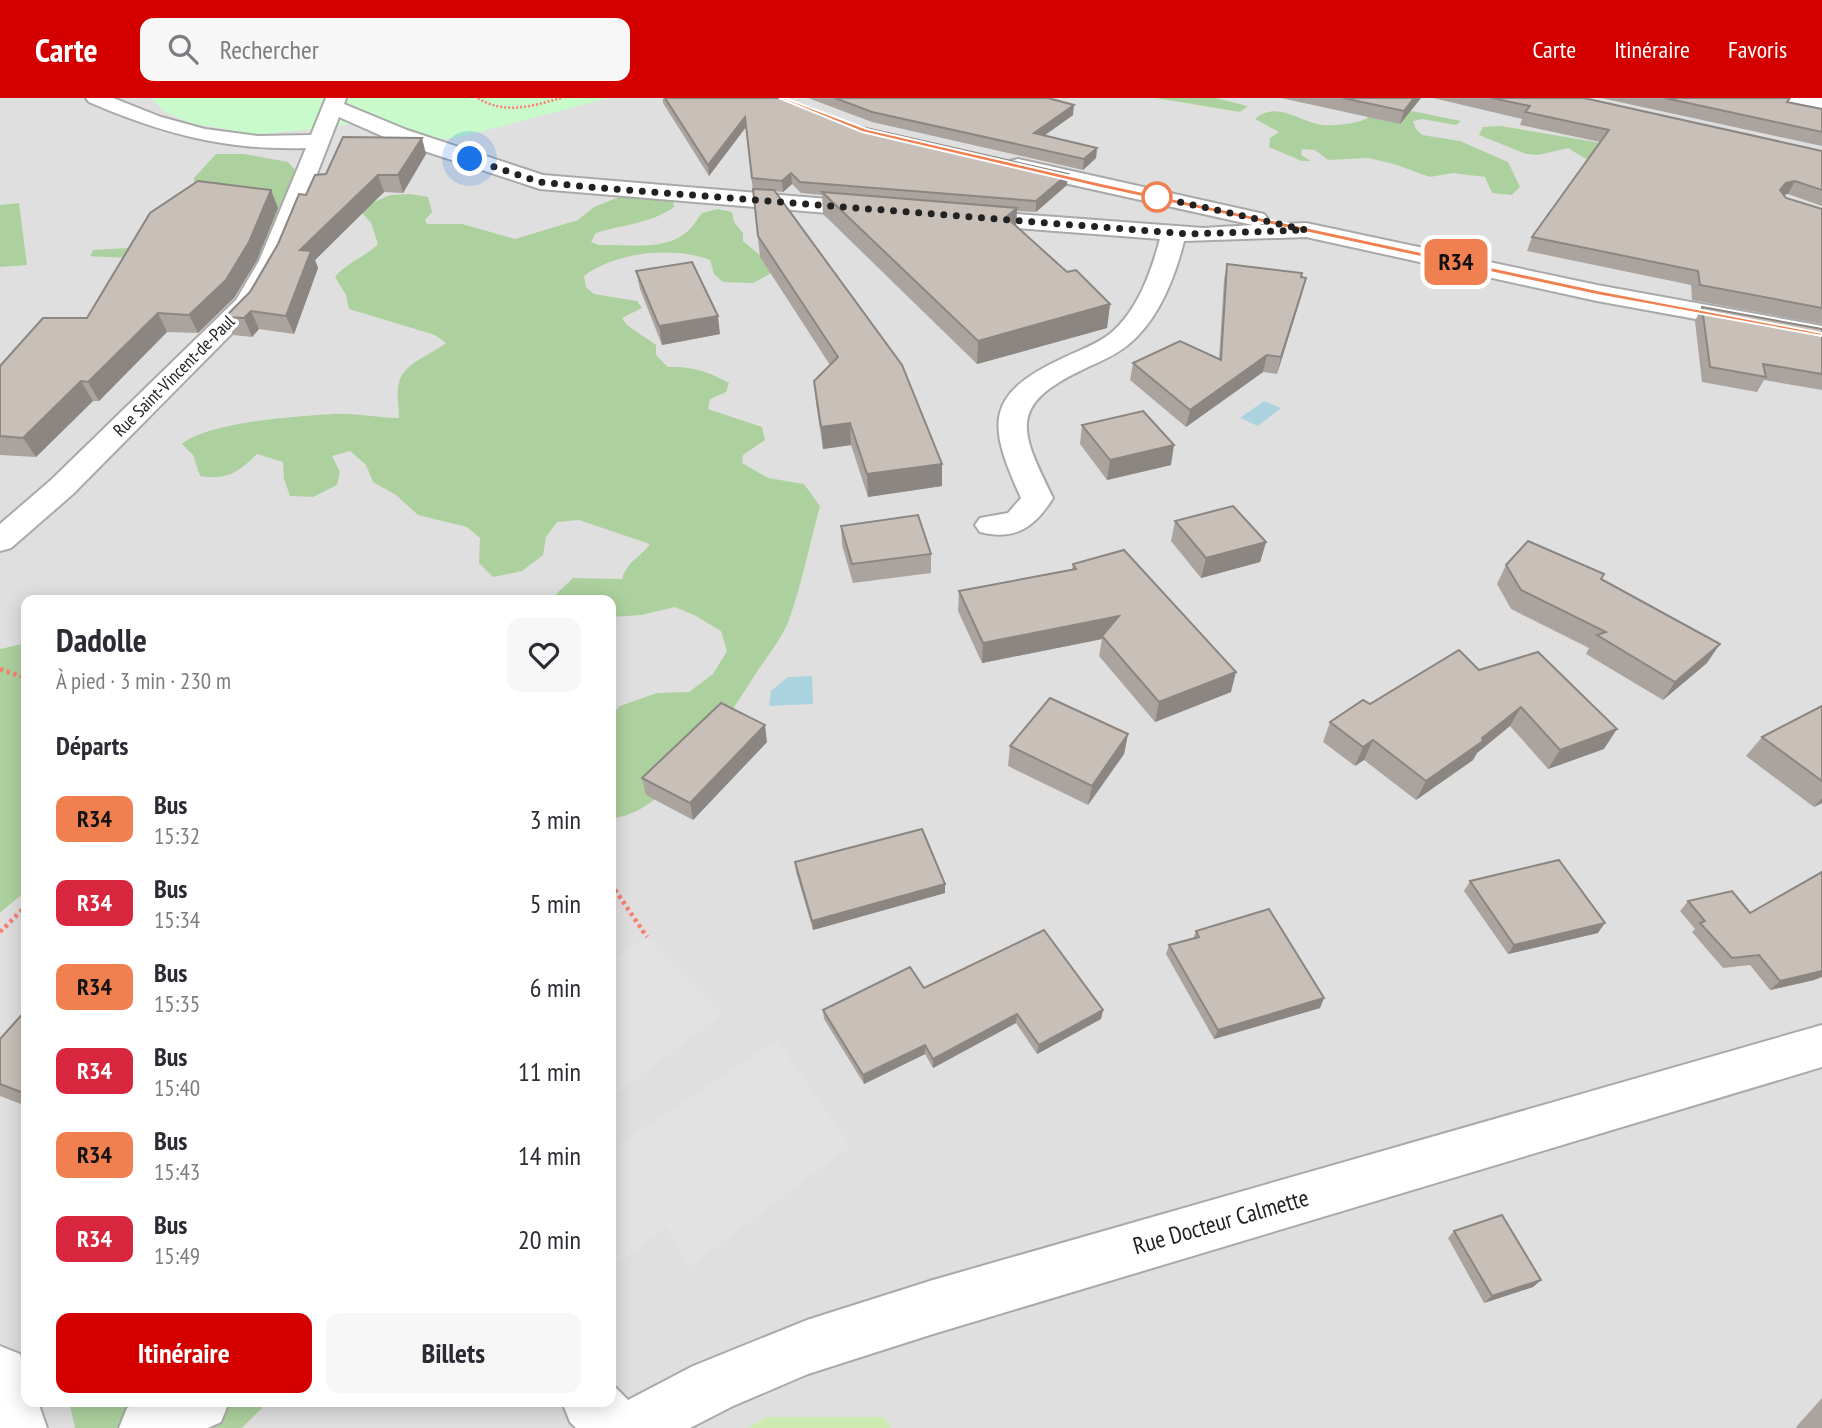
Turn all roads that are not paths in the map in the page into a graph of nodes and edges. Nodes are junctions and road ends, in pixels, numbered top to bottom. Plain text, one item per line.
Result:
1 (96, 98) edge
2 (1796, 98) edge
3 (123, 103) edge
4 (335, 103) edge
5 (1822, 103) edge
6 (320, 141) junction
7 (993, 160) edge
8 (895, 211) edge
9 (937, 215) edge
10 (1306, 230) junction
11 (1174, 233) junction
12 (1822, 334) edge
13 (991, 525) dead end
14 (0, 541) edge
15 (1822, 1046) edge
16 (0, 1374) edge
17 (191, 1407) edge
18 (595, 1407) edge
19 (19, 1428) edge
20 (147, 1428) edge
21 (617, 1428) edge
22 (632, 1428) edge

1 - 3 street
2 - 5 street
3 - 6 street
4 - 6 street, Rue Saint-Vincent-de-Paul
4 - 8 street
6 - 14 street, Rue Saint-Vincent-de-Paul
7 - 10 street
9 - 11 street
10 - 11 street
10 - 12 street
11 - 13 street
15 - 22 street, Rue Docteur Calmette
16 - 19 street
17 - 20 street
18 - 21 street

